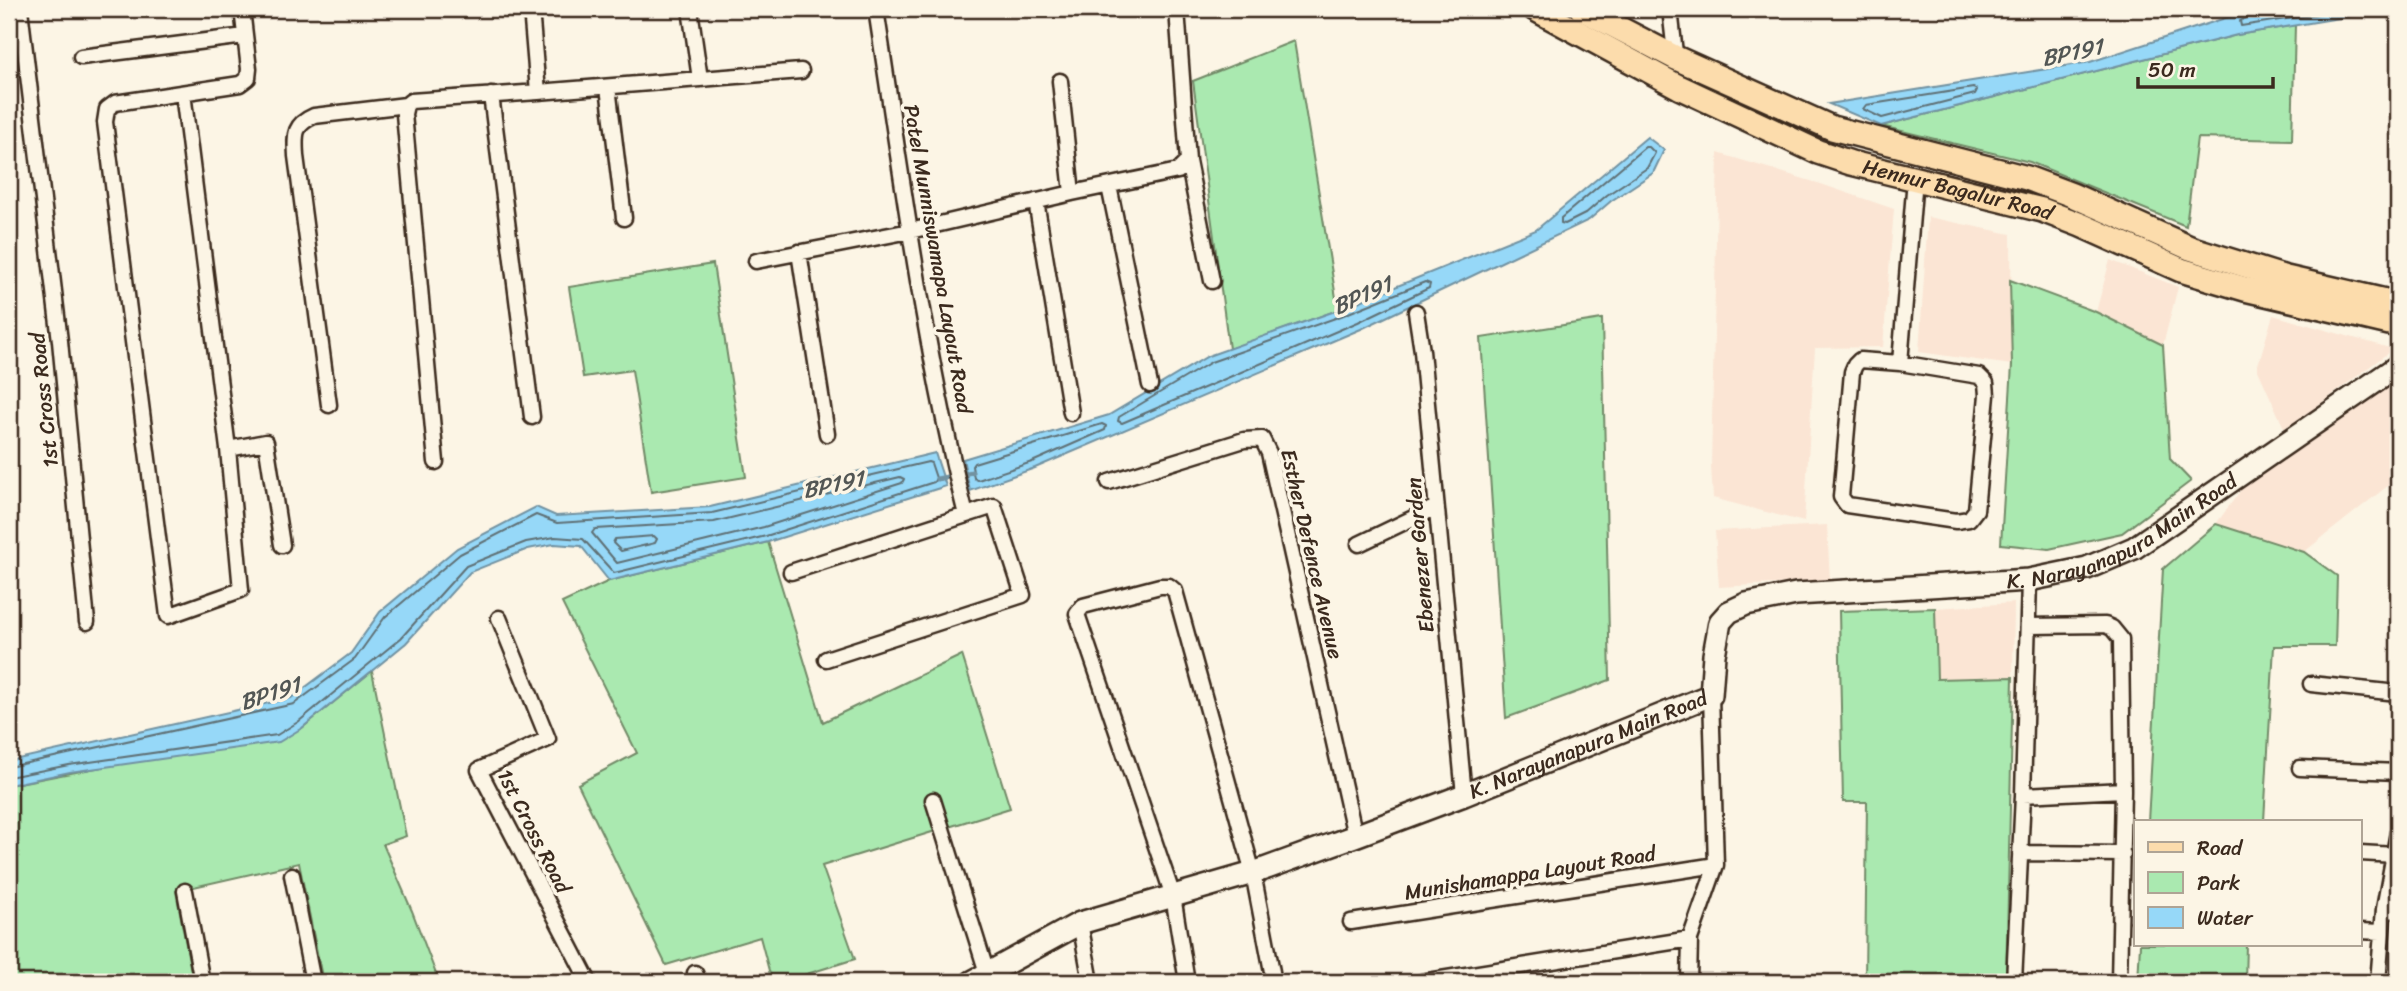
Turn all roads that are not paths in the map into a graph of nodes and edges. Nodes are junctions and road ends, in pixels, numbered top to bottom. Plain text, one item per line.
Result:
1 (20, 9) edge
2 (242, 9) edge
3 (531, 9) edge
4 (690, 9) edge
5 (876, 9) edge
6 (1177, 9) edge
7 (1535, 9) edge
8 (1582, 9) edge
9 (1670, 9) edge
10 (245, 36) junction
11 (81, 57) dead end
12 (1676, 58) junction
13 (801, 72) dead end
14 (701, 79) junction
15 (1060, 81) dead end
16 (608, 87) junction
17 (1679, 88) junction
18 (538, 92) junction
19 (183, 93) junction
20 (491, 95) junction
21 (406, 105) junction
22 (1188, 162) junction
23 (1915, 178) junction
24 (1108, 186) junction
25 (1072, 194) junction
26 (1036, 201) junction
27 (624, 218) dead end
28 (910, 231) junction
29 (799, 252) junction
30 (756, 261) dead end
31 (1212, 281) dead end
32 (2398, 304) edge
33 (1416, 312) dead end
34 (2398, 325) edge
35 (1900, 363) junction
36 (2398, 366) edge
37 (1150, 385) dead end
38 (329, 405) dead end
39 (1071, 413) dead end
40 (532, 417) dead end
41 (827, 434) dead end
42 (228, 449) junction
43 (436, 462) dead end
44 (1109, 482) dead end
45 (1436, 507) junction
46 (966, 515) junction
47 (1359, 544) dead end
48 (282, 545) dead end
49 (791, 572) dead end
50 (2029, 580) junction
51 (499, 618) dead end
52 (86, 622) dead end
53 (2028, 626) junction
54 (826, 659) dead end
55 (2311, 684) dead end
56 (2398, 693) edge
57 (1711, 695) junction
58 (2300, 768) dead end
59 (2398, 772) edge
60 (2123, 790) junction
61 (1464, 795) junction
62 (2022, 795) junction
63 (933, 800) dead end
64 (2398, 832) edge
65 (1355, 836) junction
66 (2020, 853) junction
67 (2362, 853) edge
68 (2123, 854) junction
69 (2395, 855) junction
70 (1716, 865) junction
71 (1253, 873) junction
72 (292, 875) dead end
73 (184, 891) dead end
74 (1173, 895) junction
75 (2391, 910) edge
76 (1351, 922) dead end
77 (1080, 923) junction
78 (2362, 930) edge
79 (2381, 932) junction
80 (1689, 939) junction
81 (976, 980) edge
82 (202, 982) edge
83 (313, 982) edge
84 (589, 982) edge
85 (1091, 982) edge
86 (1187, 982) edge
87 (1274, 982) edge
88 (1422, 982) edge
89 (1689, 982) edge
90 (2014, 982) edge
91 (2119, 982) edge
92 (2378, 982) edge

1 - 52 street, 1st Cross Road
2 - 10 street
3 - 18 street
4 - 14 street
5 - 28 street, Patel Munniswamapa Layout Road
6 - 22 street
7 - 17 main road, Hennur Bagalur Road
8 - 12 main road, Hennur Bagalur Road
9 - 12 street
10 - 11 street
10 - 19 street
12 - 17 street
12 - 32 main road, Hennur Bagalur Road
13 - 14 street
14 - 16 street
15 - 25 street
16 - 18 street
16 - 27 street
17 - 23 main road, Hennur Bagalur Road
18 - 20 street
19 - 42 street
19 - 42 street
20 - 21 street
20 - 40 street
21 - 38 street
21 - 43 street
22 - 24 street
22 - 31 street
23 - 34 main road, Hennur Bagalur Road
23 - 35 street
24 - 25 street
24 - 37 street
25 - 26 street
26 - 28 street
26 - 39 street
28 - 29 street
28 - 46 street, Patel Munniswamapa Layout Road
29 - 30 street
29 - 41 street
33 - 45 street, Ebenezer Garden
35 - 35 street
36 - 50 street, K. Narayanapura Main Road
42 - 48 street
44 - 65 street, Esther Defence Avenue
45 - 47 street
45 - 61 street, Ebenezer Garden
46 - 49 street
46 - 54 street
50 - 53 street
50 - 57 street, K. Narayanapura Main Road
51 - 84 street, 1st Cross Road
53 - 60 street
53 - 62 street
55 - 56 street
57 - 61 street, K. Narayanapura Main Road
57 - 70 street
58 - 59 street
60 - 62 street
60 - 68 street
61 - 65 street, K. Narayanapura Main Road
62 - 66 street
63 - 81 street
64 - 69 street
65 - 71 street, K. Narayanapura Main Road
66 - 68 street
66 - 90 street
67 - 69 street
68 - 91 street
69 - 75 street
70 - 76 street, Munishamappa Layout Road
70 - 80 street
71 - 74 street, K. Narayanapura Main Road
71 - 74 street
71 - 87 street
72 - 83 street
73 - 82 street
74 - 77 street, K. Narayanapura Main Road
74 - 86 street
75 - 79 street
77 - 81 street, K. Narayanapura Main Road
77 - 85 street
78 - 79 street
79 - 92 street
80 - 88 street
80 - 89 street

